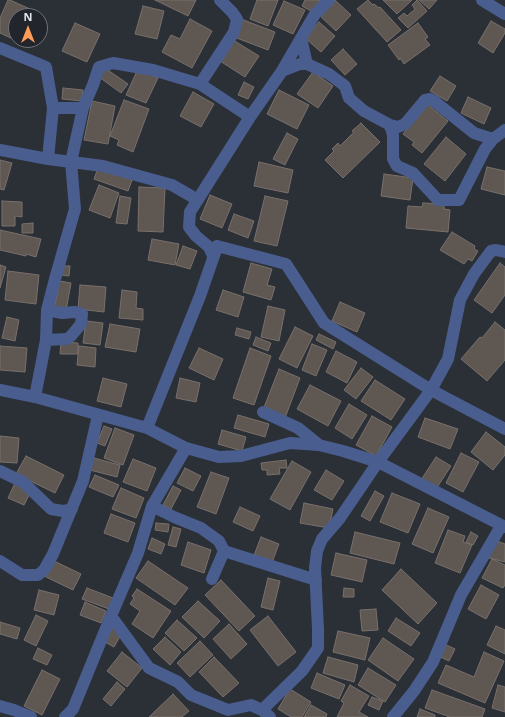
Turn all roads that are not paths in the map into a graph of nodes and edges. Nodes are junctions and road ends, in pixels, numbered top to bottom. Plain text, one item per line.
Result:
1 (220, 0) edge
2 (329, 0) edge
3 (482, 0) edge
4 (505, 14) edge
5 (301, 38) junction
6 (0, 48) edge
7 (307, 64) junction
8 (282, 71) junction
9 (200, 84) junction
10 (53, 108) junction
11 (83, 108) junction
12 (250, 117) junction
13 (390, 126) junction
14 (505, 130) edge
15 (493, 139) junction
16 (0, 150) edge
17 (48, 159) junction
18 (71, 162) junction
19 (198, 200) junction
20 (217, 246) junction
21 (505, 252) edge
22 (47, 310) junction
23 (46, 340) junction
24 (0, 390) edge
25 (431, 390) junction
26 (35, 397) junction
27 (263, 412) dead end
28 (98, 415) junction
29 (147, 428) junction
30 (505, 429) edge
31 (319, 445) junction
32 (186, 448) junction
33 (378, 462) junction
34 (0, 471) edge
35 (152, 506) junction
36 (72, 509) junction
37 (503, 526) edge
38 (224, 551) junction
39 (0, 561) edge
40 (212, 579) dead end
41 (316, 580) junction
42 (111, 616) junction
43 (0, 706) edge
44 (266, 713) edge
45 (31, 717) edge
46 (65, 717) edge
47 (394, 717) edge

1 - 9 street
2 - 5 street
3 - 4 street
5 - 7 street
5 - 8 street
6 - 10 street
7 - 8 street
7 - 13 street
8 - 12 street
9 - 11 street
9 - 12 street
10 - 11 street
10 - 17 street
11 - 18 street
12 - 19 street
13 - 15 street
13 - 15 street
14 - 15 street
16 - 17 street
17 - 18 street
18 - 19 street
18 - 22 street
19 - 20 street
20 - 25 street
20 - 29 street
21 - 25 street
22 - 23 street
22 - 23 street
23 - 26 street
24 - 26 street
25 - 30 street
25 - 33 street
26 - 28 street
27 - 31 street
28 - 29 street
28 - 36 street
29 - 32 street
31 - 32 street
31 - 33 street
32 - 35 street
33 - 37 street
33 - 41 street
34 - 36 street
35 - 38 street
35 - 42 street
36 - 39 street
37 - 47 street
38 - 40 street
38 - 41 street
41 - 44 street
42 - 44 street
42 - 46 street
43 - 45 street

